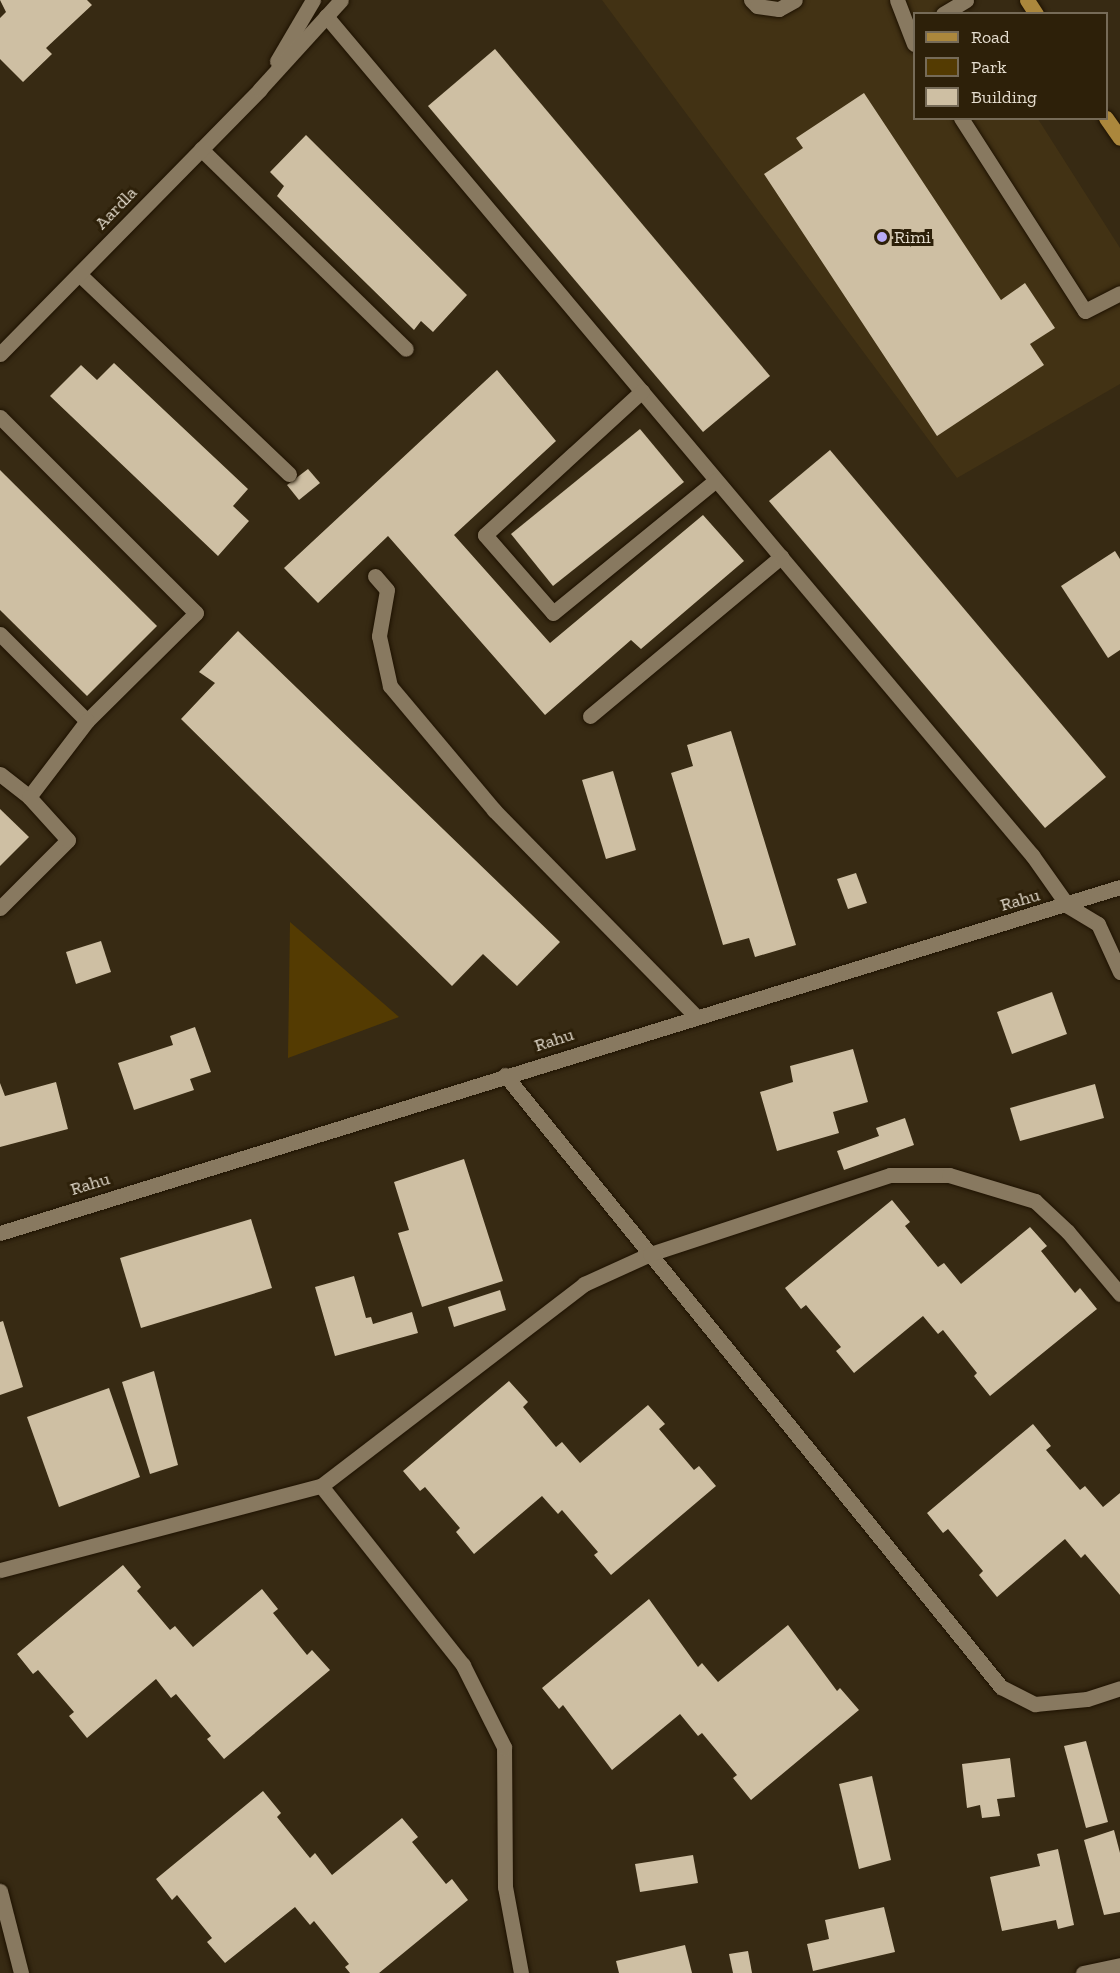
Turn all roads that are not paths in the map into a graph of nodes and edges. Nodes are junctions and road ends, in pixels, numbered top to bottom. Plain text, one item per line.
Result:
1 (314, 0) edge
2 (342, 0) edge
3 (751, 0) edge
4 (795, 0) edge
5 (897, 0) edge
6 (966, 0) edge
7 (946, 12) edge
8 (326, 16) junction
9 (912, 36) edge
10 (260, 89) junction
11 (962, 120) edge
12 (1108, 120) edge
13 (1120, 138) edge
14 (201, 149) junction
15 (79, 274) junction
16 (1120, 293) edge
17 (406, 349) dead end
18 (0, 354) edge
19 (642, 391) junction
20 (0, 417) edge
21 (289, 474) dead end
22 (716, 480) junction
23 (781, 557) junction
24 (375, 576) dead end
25 (0, 634) edge
26 (590, 716) dead end
27 (87, 721) junction
28 (0, 774) edge
29 (29, 796) junction
30 (1120, 887) edge
31 (1068, 906) junction
32 (0, 908) edge
33 (1120, 972) edge
34 (695, 1015) junction
35 (505, 1075) junction
36 (0, 1233) edge
37 (650, 1254) junction
38 (1120, 1294) edge
39 (321, 1486) junction
40 (0, 1570) edge
41 (1120, 1688) edge
42 (0, 1891) edge
43 (1120, 1965) edge
44 (21, 1973) edge
45 (520, 1973) edge
46 (1083, 1973) edge

1 - 10 street, Aardla
2 - 8 street, Aardla
3 - 4 street
5 - 9 street
6 - 7 street
8 - 10 street, Aardla
8 - 19 street
10 - 14 street, Aardla
11 - 16 street
12 - 13 main road
14 - 15 street, Aardla
14 - 17 street
15 - 18 street, Aardla
15 - 21 street
19 - 22 street
19 - 22 street
20 - 27 street
22 - 23 street
23 - 26 street
23 - 31 street
24 - 34 street
25 - 27 street
27 - 29 street
28 - 29 street
29 - 32 street
30 - 31 street, Rahu
31 - 33 street
31 - 34 street, Rahu
34 - 35 street, Rahu
35 - 36 street, Rahu
35 - 37 street
37 - 38 street
37 - 39 street
37 - 41 street
39 - 40 street
39 - 45 street
42 - 44 street
43 - 46 street

